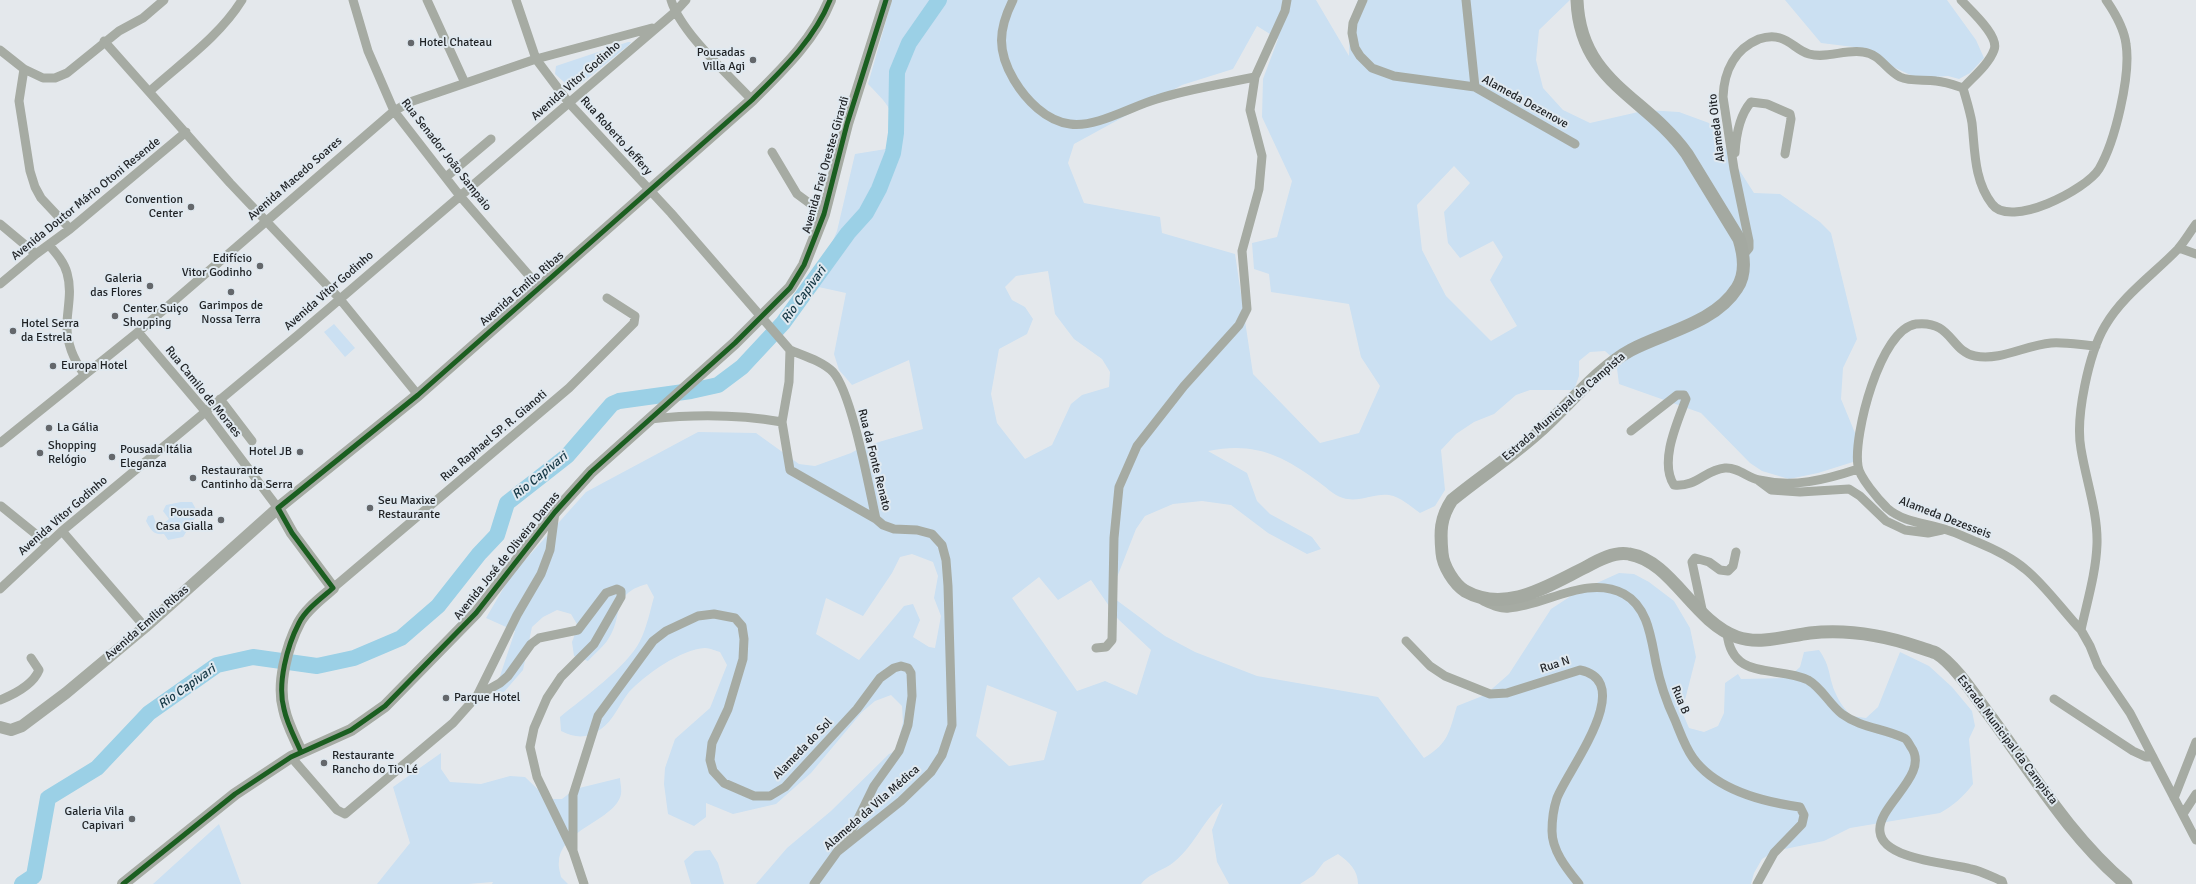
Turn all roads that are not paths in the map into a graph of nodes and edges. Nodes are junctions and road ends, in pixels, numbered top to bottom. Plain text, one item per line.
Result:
1 (164, 0) edge
2 (242, 0) edge
3 (353, 0) edge
4 (427, 0) edge
5 (516, 0) edge
6 (671, 0) edge
7 (686, 0) edge
8 (830, 0) edge
9 (886, 0) edge
10 (1013, 0) edge
11 (1287, 0) edge
12 (1363, 0) edge
13 (1466, 0) edge
14 (1577, 0) edge
15 (1961, 0) edge
16 (2106, 0) edge
17 (675, 12) junction
18 (657, 26) junction
19 (629, 35) junction
20 (104, 41) junction
21 (633, 46) junction
22 (0, 50) edge
23 (536, 59) junction
24 (24, 69) junction
25 (1255, 77) junction
26 (465, 83) junction
27 (1475, 87) junction
28 (1963, 88) junction
29 (150, 91) junction
30 (752, 100) junction
31 (569, 103) junction
32 (394, 111) junction
33 (186, 132) junction
34 (491, 139) dead end
35 (1575, 144) dead end
36 (772, 152) dead end
37 (1785, 154) dead end
38 (1734, 169) junction
39 (446, 177) junction
40 (650, 191) junction
41 (460, 196) junction
42 (824, 214) junction
43 (266, 220) junction
44 (0, 224) edge
45 (2196, 224) edge
46 (70, 229) junction
47 (49, 245) junction
48 (2179, 248) junction
49 (36, 254) junction
50 (1744, 254) junction
51 (2196, 254) edge
52 (0, 284) edge
53 (539, 286) junction
54 (339, 298) junction
55 (607, 298) dead end
56 (763, 320) junction
57 (138, 332) junction
58 (2096, 346) junction
59 (787, 348) junction
60 (84, 374) junction
61 (687, 385) joint
62 (418, 395) junction
63 (220, 399) junction
64 (205, 411) junction
65 (650, 419) junction
66 (782, 422) junction
67 (1631, 431) dead end
68 (252, 441) dead end
69 (0, 443) edge
70 (1858, 468) junction
71 (1758, 480) junction
72 (1, 506) edge
73 (278, 508) junction
74 (555, 512) junction
75 (876, 519) junction
76 (1947, 530) junction
77 (62, 531) junction
78 (48, 544) junction
79 (1736, 552) dead end
80 (333, 588) junction
81 (0, 589) edge
82 (1479, 598) junction
83 (1703, 617) junction
84 (145, 626) junction
85 (2081, 630) junction
86 (1726, 633) junction
87 (1406, 641) dead end
88 (1096, 648) dead end
89 (31, 658) dead end
90 (477, 696) junction
91 (2054, 699) dead end
92 (0, 700) edge
93 (952, 725) joint
94 (5, 728) edge
95 (2196, 742) edge
96 (296, 754) junction
97 (2153, 757) junction
98 (2196, 794) edge
99 (2174, 798) junction
100 (2189, 819) edge
101 (2196, 840) edge
102 (573, 851) junction
103 (837, 852) junction
104 (2106, 867) junction
105 (2002, 883) edge
106 (123, 884) edge
107 (584, 884) edge
108 (814, 884) edge
109 (1580, 884) edge
110 (1757, 884) edge
111 (2115, 884) edge
112 (2126, 884) edge

1 - 20 street
2 - 29 street
3 - 32 street, Rua Senador João Sampaio
4 - 26 street
5 - 23 street, Rua Roberto Jeffery
6 - 17 street
7 - 17 street, Avenida Vitor Godinho
8 - 30 street, Avenida Emílio Ribas
9 - 42 street, Avenida Frei Orestes Girardi
10 - 25 street
11 - 25 street
12 - 27 street, Alameda Dezenove
13 - 27 street
14 - 50 main road, Estrada Municipal da Campista
15 - 28 street
16 - 28 street
17 - 18 street, Avenida Vitor Godinho
17 - 30 street
18 - 19 street, Avenida Macedo Soares
18 - 21 street, Avenida Vitor Godinho
19 - 21 street
19 - 23 street, Avenida Macedo Soares
20 - 24 street
20 - 29 street
21 - 31 street, Avenida Vitor Godinho
22 - 24 street
23 - 26 street, Avenida Macedo Soares
23 - 31 street, Rua Roberto Jeffery
24 - 46 street
25 - 88 street
26 - 32 street, Avenida Macedo Soares
27 - 35 street, Alameda Dezenove
28 - 38 street, Alameda Oito
29 - 33 street
30 - 40 street, Avenida Emílio Ribas
31 - 40 street, Rua Roberto Jeffery
31 - 41 street, Avenida Vitor Godinho
32 - 39 street, Rua Senador João Sampaio
32 - 43 street, Avenida Macedo Soares
33 - 43 street
33 - 46 street, Avenida Doutor Mário Otoni Resende
34 - 39 street
36 - 42 street
37 - 38 street
38 - 50 street, Alameda Oito
39 - 41 street, Rua Senador João Sampaio
40 - 53 street, Avenida Emílio Ribas
40 - 56 street, Rua Roberto Jeffery
41 - 53 street, Rua Senador João Sampaio
41 - 54 street, Avenida Vitor Godinho
42 - 56 street, Avenida Frei Orestes Girardi
43 - 54 street
43 - 57 street, Avenida Macedo Soares
44 - 49 street
45 - 48 street
46 - 47 street, Avenida Doutor Mário Otoni Resende
47 - 49 street, Avenida Doutor Mário Otoni Resende
47 - 60 street
48 - 51 street
48 - 58 street
49 - 52 street, Avenida Doutor Mário Otoni Resende
50 - 82 main road, Estrada Municipal da Campista
53 - 62 street, Avenida Emílio Ribas
54 - 62 street
54 - 63 street, Avenida Vitor Godinho
55 - 80 street, Rua Raphael SP. R. Gianoti
56 - 59 street, Rua Roberto Jeffery
56 - 61 street, Avenida Frei Orestes Girardi
57 - 60 street, Avenida Macedo Soares
57 - 64 street, Rua Camilo de Moraes
58 - 70 street
58 - 85 street
59 - 66 street
59 - 75 street, Rua da Fonte Renato
60 - 69 street, Avenida Macedo Soares
61 - 65 street, Avenida José de Oliveira Damas
62 - 73 street, Avenida Emílio Ribas
63 - 64 street, Avenida Vitor Godinho
63 - 68 street
64 - 73 street, Rua Camilo de Moraes
64 - 77 street, Avenida Vitor Godinho
65 - 66 street
65 - 74 street, Avenida José de Oliveira Damas
66 - 75 street
67 - 71 street
70 - 71 street
70 - 76 street, Alameda Dezesseis
71 - 76 street
72 - 78 street
73 - 80 street
73 - 84 street, Avenida Emílio Ribas
74 - 90 street
74 - 96 street, Avenida José de Oliveira Damas
75 - 93 street, Rua da Fonte Renato
76 - 85 street, Alameda Dezesseis
77 - 78 street, Avenida Vitor Godinho
77 - 84 street
78 - 81 street, Avenida Vitor Godinho
79 - 83 street
80 - 96 street
82 - 83 main road, Estrada Municipal da Campista
82 - 110 street, Rua B
83 - 86 main road, Estrada Municipal da Campista
84 - 94 street, Avenida Emílio Ribas
85 - 97 street, Alameda Dezesseis
86 - 104 main road, Estrada Municipal da Campista
86 - 105 street
87 - 109 street, Rua N
89 - 92 street
90 - 96 street
90 - 102 street
91 - 97 street
93 - 103 street, Alameda da Vila Médica
95 - 99 street
96 - 106 street, Avenida José de Oliveira Damas
97 - 99 street, Alameda Dezesseis
98 - 100 street
99 - 100 street, Alameda Dezesseis
100 - 101 street, Alameda Dezesseis
102 - 103 street, Alameda do Sol
102 - 107 street
103 - 108 street, Alameda da Vila Médica
104 - 111 street
104 - 112 main road, Estrada Municipal da Campista

